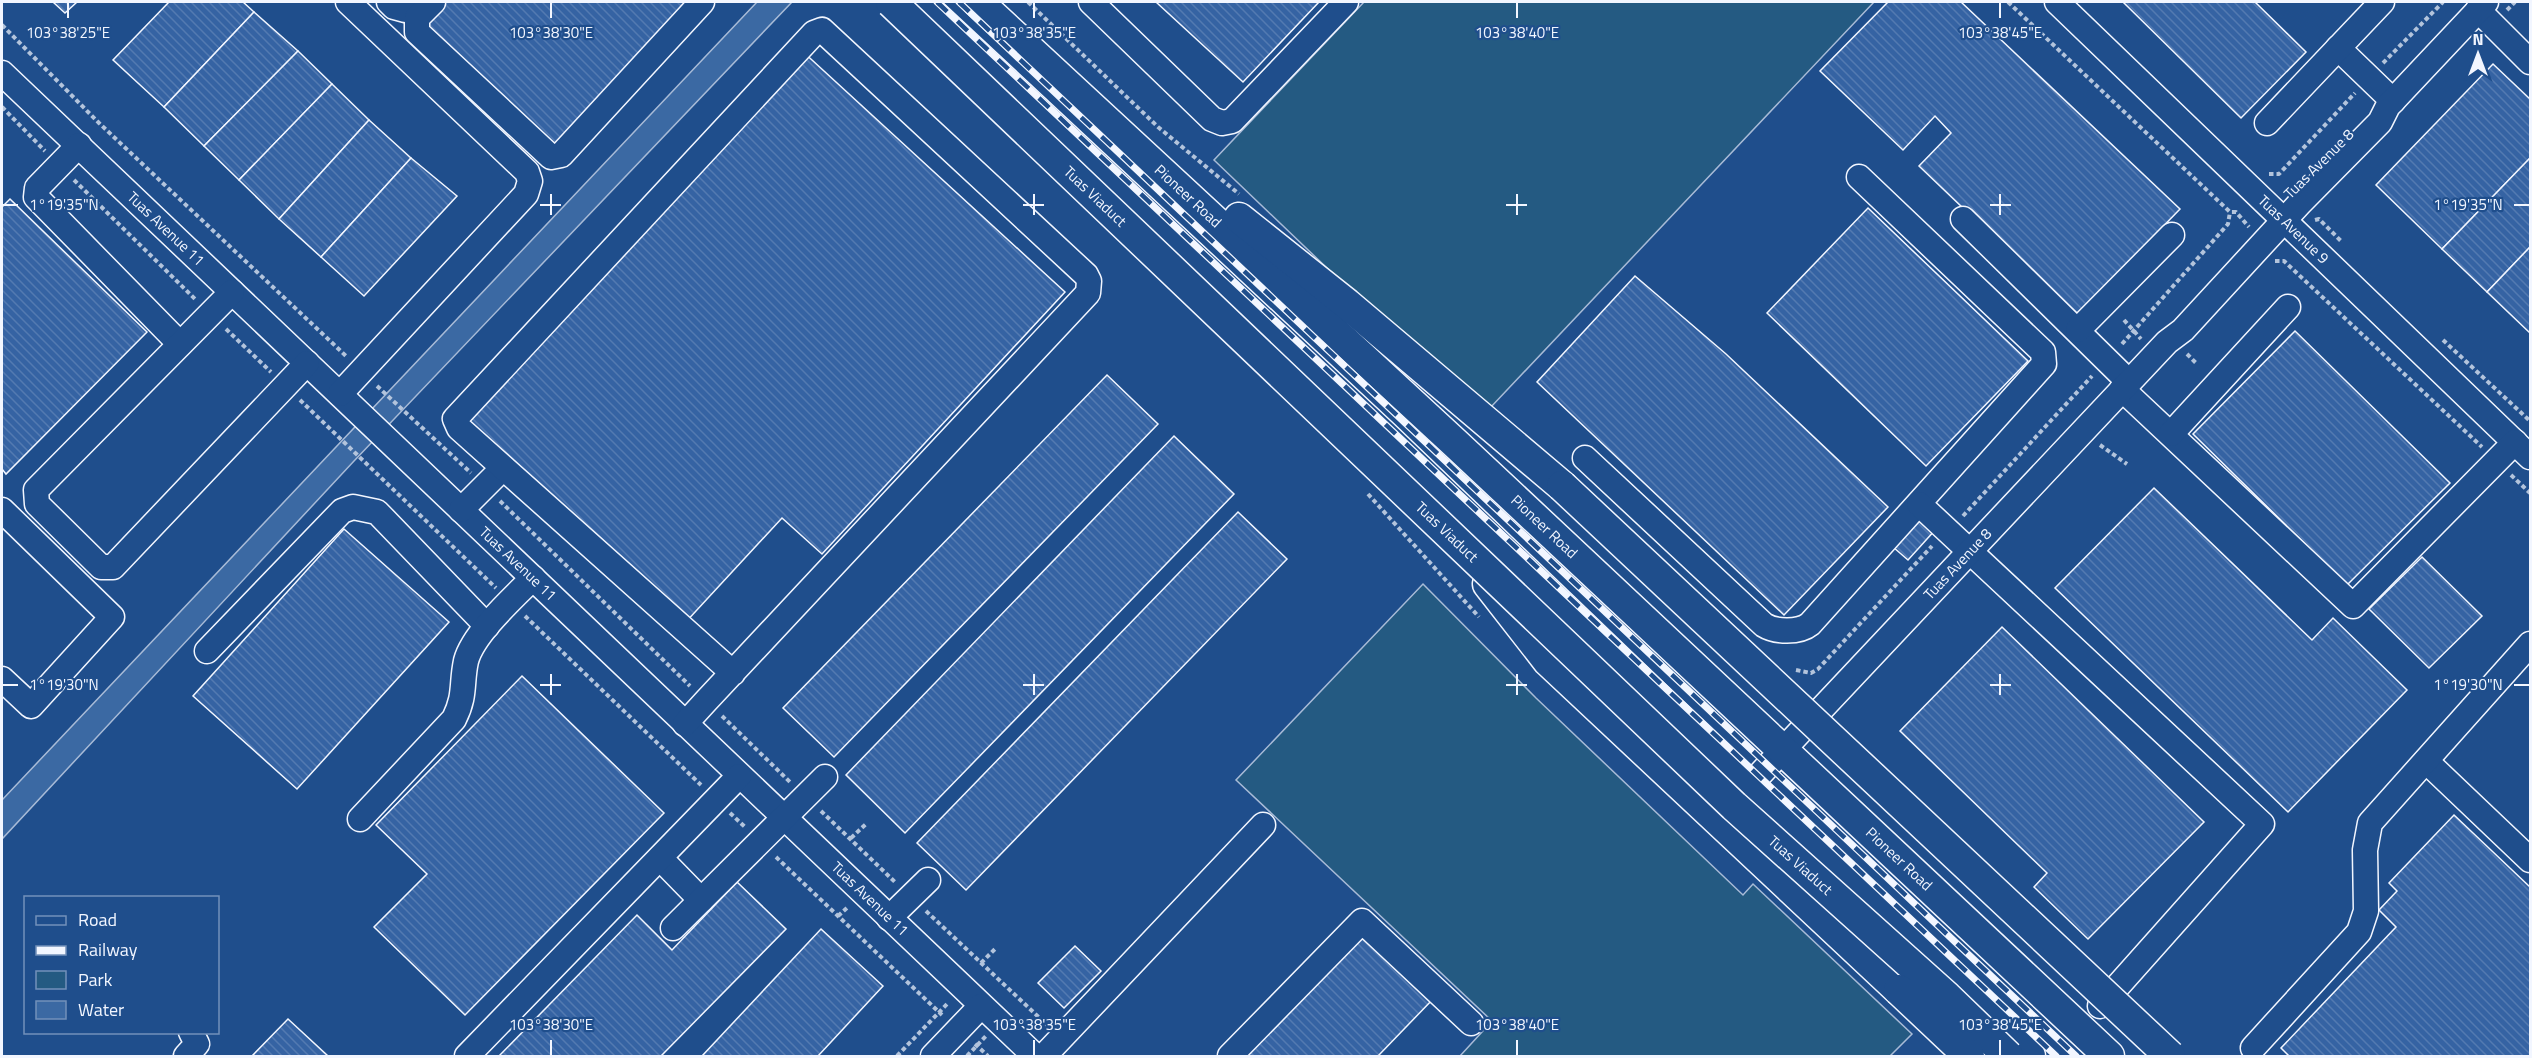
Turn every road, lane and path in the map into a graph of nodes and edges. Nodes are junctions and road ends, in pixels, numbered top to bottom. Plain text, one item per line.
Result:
1 (348, 2) edge
2 (389, 2) edge
3 (413, 2) edge
4 (433, 2) edge
5 (702, 2) edge
6 (891, 2) edge
7 (919, 2) edge
8 (978, 2) edge
9 (994, 2) edge
10 (1091, 2) edge
11 (1346, 2) edge
12 (2008, 2) edge
13 (2057, 2) edge
14 (2382, 2) edge
15 (2482, 6) edge
16 (2, 25) edge
17 (2338, 48) junction
18 (2530, 62) edge
19 (2, 73) edge
20 (2390, 103) junction
21 (2267, 123) dead end
22 (79, 145) junction
23 (1859, 177) dead end
24 (2278, 215) junction
25 (1963, 219) dead end
26 (2319, 219) dead end
27 (2172, 235) dead end
28 (2347, 247) dead end
29 (2277, 260) dead end
30 (232, 292) junction
31 (2288, 307) dead end
32 (2079, 330) junction
33 (2442, 338) dead end
34 (180, 344) junction
35 (2108, 360) junction
36 (307, 363) junction
37 (362, 370) junction
38 (2126, 386) junction
39 (340, 394) junction
40 (2530, 421) edge
41 (2171, 434) junction
42 (1384, 436) junction
43 (2523, 449) edge
44 (1585, 459) dead end
45 (2497, 461) junction
46 (503, 468) junction
47 (484, 486) junction
48 (2530, 493) edge
49 (1919, 504) junction
50 (2, 510) edge
51 (461, 510) junction
52 (1947, 531) junction
53 (1969, 552) junction
54 (532, 578) junction
55 (487, 626) junction
56 (2530, 644) edge
57 (207, 651) dead end
58 (1792, 670) dead end
59 (733, 673) junction
60 (2, 679) edge
61 (706, 701) junction
62 (685, 724) junction
63 (1782, 751) junction
64 (2426, 761) junction
65 (740, 776) junction
66 (825, 777) dead end
67 (1748, 787) junction
68 (805, 797) junction
69 (784, 818) junction
70 (360, 819) dead end
71 (866, 824) dead end
72 (1263, 825) dead end
73 (851, 838) junction
74 (660, 858) junction
75 (2530, 860) edge
76 (928, 880) dead end
77 (911, 897) junction
78 (701, 900) junction
79 (889, 918) junction
80 (673, 928) dead end
81 (995, 949) dead end
82 (981, 963) junction
83 (1941, 970) junction
84 (962, 988) junction
85 (981, 1006) junction
86 (2100, 1006) dead end
87 (1904, 1012) dead end
88 (1471, 1023) dead end
89 (192, 1034) edge
90 (1061, 1039) junction
91 (2253, 1048) dead end
92 (186, 1056) edge
93 (467, 1056) edge
94 (897, 1056) edge
95 (933, 1056) edge
96 (1035, 1056) edge
97 (1044, 1056) edge
98 (1230, 1056) edge
99 (1969, 1056) edge
100 (2008, 1056) edge
101 (2030, 1056) edge
102 (2109, 1056) edge
103 (2170, 1056) edge

1 - 37 street
2 - 3 street
4 - 5 street
6 - 100 main road, Tuas Viaduct, bridge
7 - 42 main road
8 - 63 main road, Pioneer Road
9 - 103 main road, bridge
10 - 11 street
12 - 35 path
13 - 24 street, Tuas Avenue 9
14 - 17 street
15 - 18 street
15 - 20 street, Tuas Avenue 8
16 - 37 path
17 - 20 street
17 - 21 street
19 - 22 street, Tuas Avenue 11
20 - 24 street, Tuas Avenue 8
22 - 30 street, Tuas Avenue 11
22 - 34 street
23 - 49 street
24 - 38 street, Tuas Avenue 8
24 - 43 street, Tuas Avenue 9
25 - 32 street
26 - 28 path
27 - 32 street
29 - 45 path
30 - 34 street
30 - 36 street, Tuas Avenue 11
31 - 41 street
32 - 35 street
33 - 40 path
34 - 36 street
35 - 38 street
35 - 52 path
36 - 39 street, Tuas Avenue 11
37 - 39 street
37 - 47 path
38 - 41 street
38 - 53 street, Tuas Avenue 8
39 - 51 street, Tuas Avenue 11
41 - 45 street
42 - 67 main road
42 - 99 main road, bridge
43 - 45 street
44 - 49 street
45 - 48 path
46 - 47 street
46 - 59 street
46 - 59 street
47 - 51 street
47 - 61 path
49 - 52 street
50 - 60 street
51 - 54 street, Tuas Avenue 11
52 - 53 street
52 - 58 path
53 - 63 street, Tuas Avenue 8
53 - 86 street
54 - 55 street
54 - 62 street, Tuas Avenue 11
55 - 57 street
55 - 70 street
56 - 64 street
59 - 61 street
61 - 62 street
61 - 68 path
62 - 65 street, Tuas Avenue 11
63 - 67 street, Tuas Avenue 8
63 - 102 main road, Pioneer Road
64 - 75 street
64 - 91 street
65 - 69 street, Tuas Avenue 11
65 - 74 street
66 - 68 street
67 - 83 main road
68 - 69 street
68 - 73 path
69 - 78 street
69 - 79 street, Tuas Avenue 11
71 - 73 path
72 - 90 street
73 - 77 path
74 - 78 street
74 - 93 street
76 - 77 street
77 - 79 street
77 - 82 path
78 - 80 street
79 - 84 street, Tuas Avenue 11
81 - 82 path
82 - 90 path
83 - 87 street
83 - 101 main road
84 - 85 street, Tuas Avenue 11
84 - 94 path
85 - 95 street
85 - 96 street, Tuas Avenue 11
88 - 98 street
89 - 92 street
90 - 97 street

